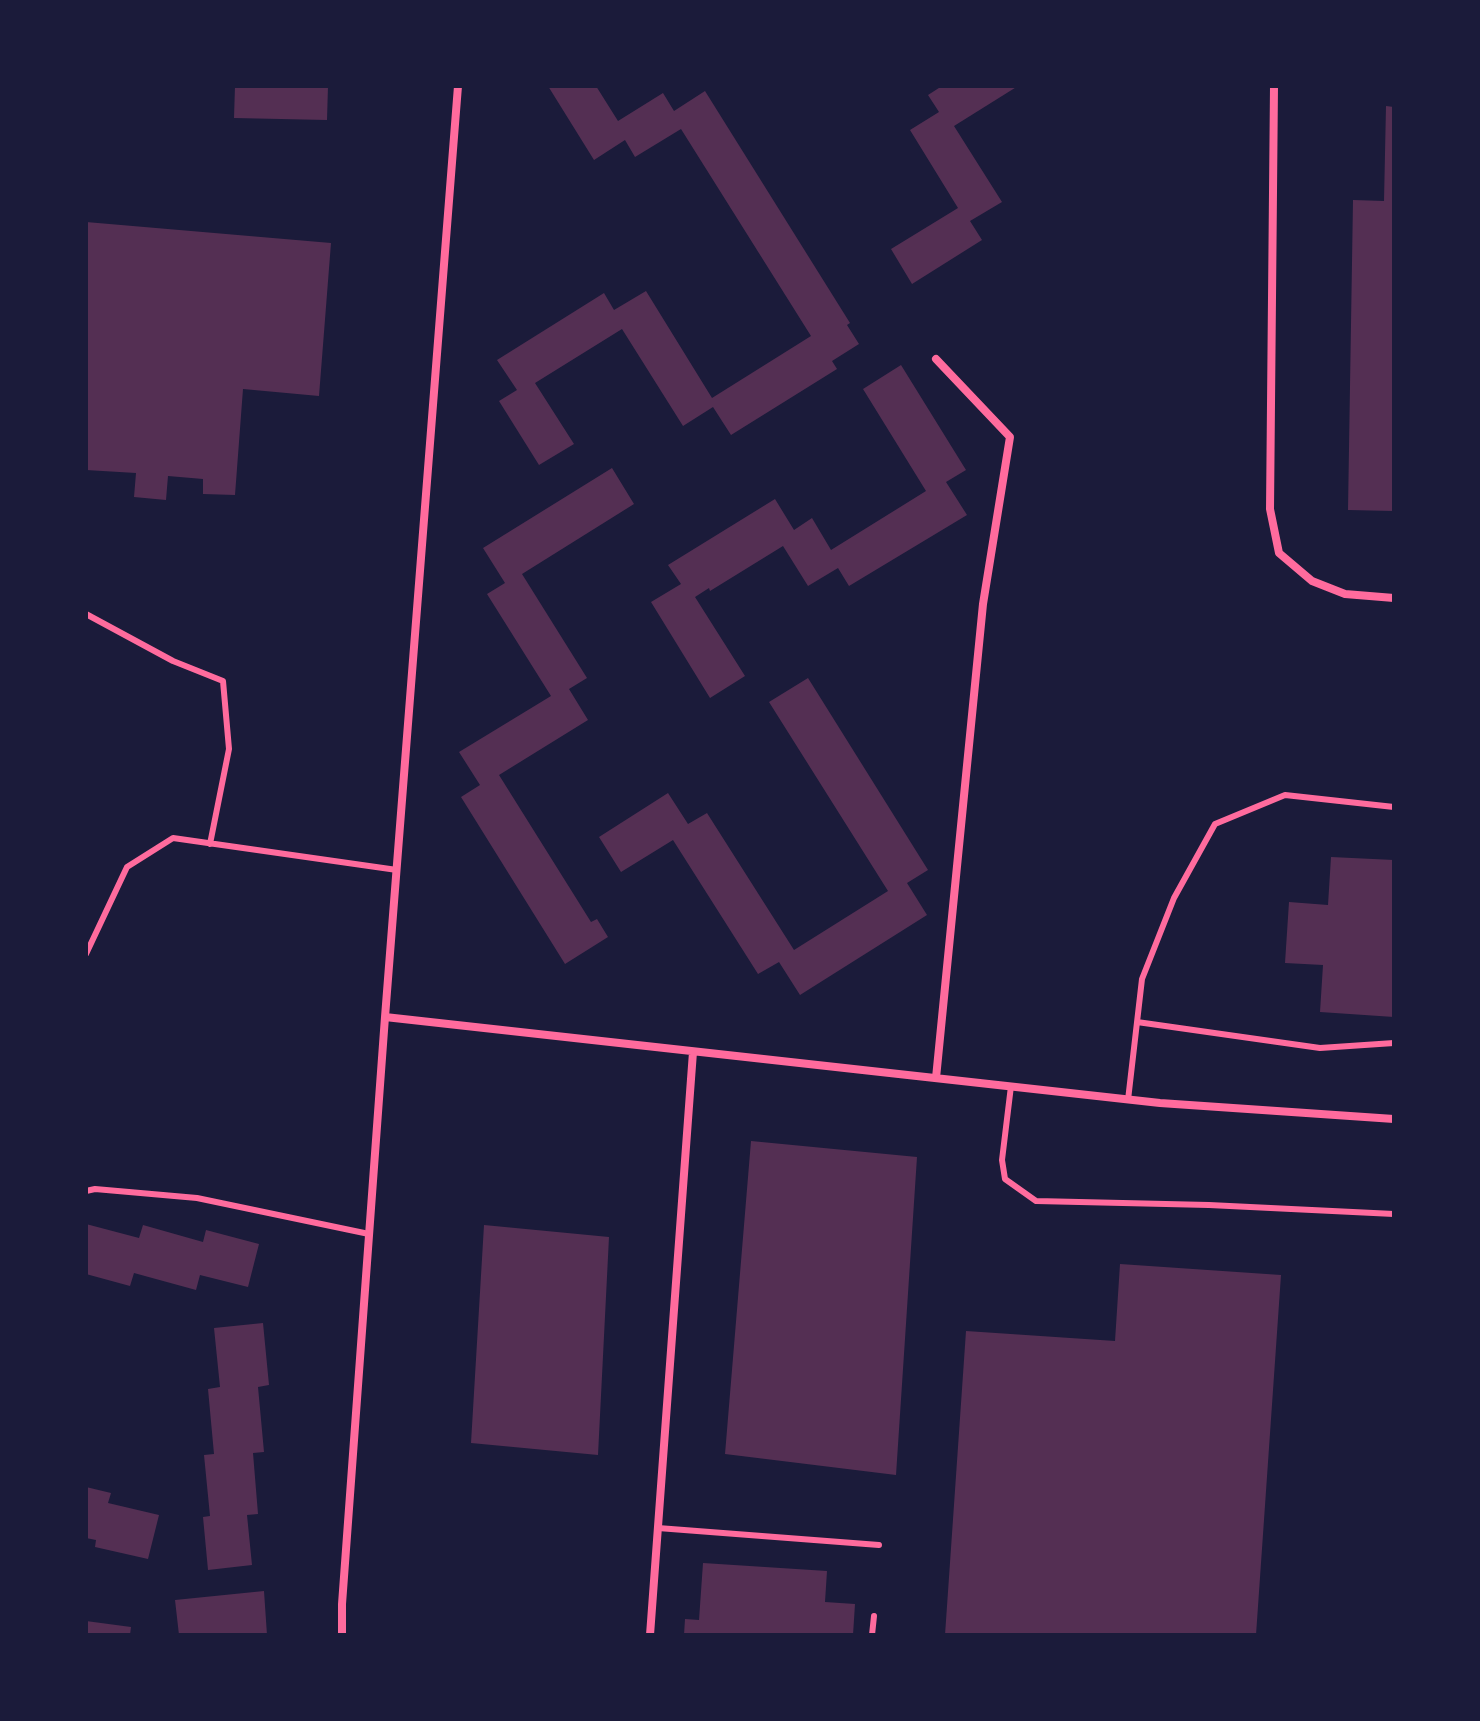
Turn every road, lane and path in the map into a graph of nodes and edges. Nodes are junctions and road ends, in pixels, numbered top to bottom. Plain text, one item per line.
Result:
1 (458, 86) edge
2 (1274, 86) edge
3 (936, 359) dead end
4 (1394, 598) edge
5 (86, 614) edge
6 (1394, 807) edge
7 (210, 844) junction
8 (397, 870) junction
9 (86, 954) edge
10 (385, 1017) junction
11 (1137, 1022) junction
12 (1394, 1043) edge
13 (693, 1052) junction
14 (936, 1078) junction
15 (1011, 1086) junction
16 (1128, 1100) junction
17 (1394, 1119) edge
18 (86, 1191) edge
19 (1394, 1214) edge
20 (369, 1234) junction
21 (658, 1528) junction
22 (879, 1545) dead end
23 (874, 1616) dead end
24 (342, 1635) edge
25 (650, 1635) edge
26 (872, 1635) edge

1 - 8 street
2 - 4 street
3 - 14 street
5 - 7 lane
6 - 11 lane
7 - 8 lane
7 - 9 lane
8 - 10 street
10 - 13 street
10 - 20 street
11 - 12 lane
11 - 16 lane
13 - 14 street
13 - 21 street
14 - 15 street
15 - 16 street
15 - 19 lane
16 - 17 street
18 - 20 lane
20 - 24 street
21 - 22 lane
21 - 25 street
23 - 26 lane

